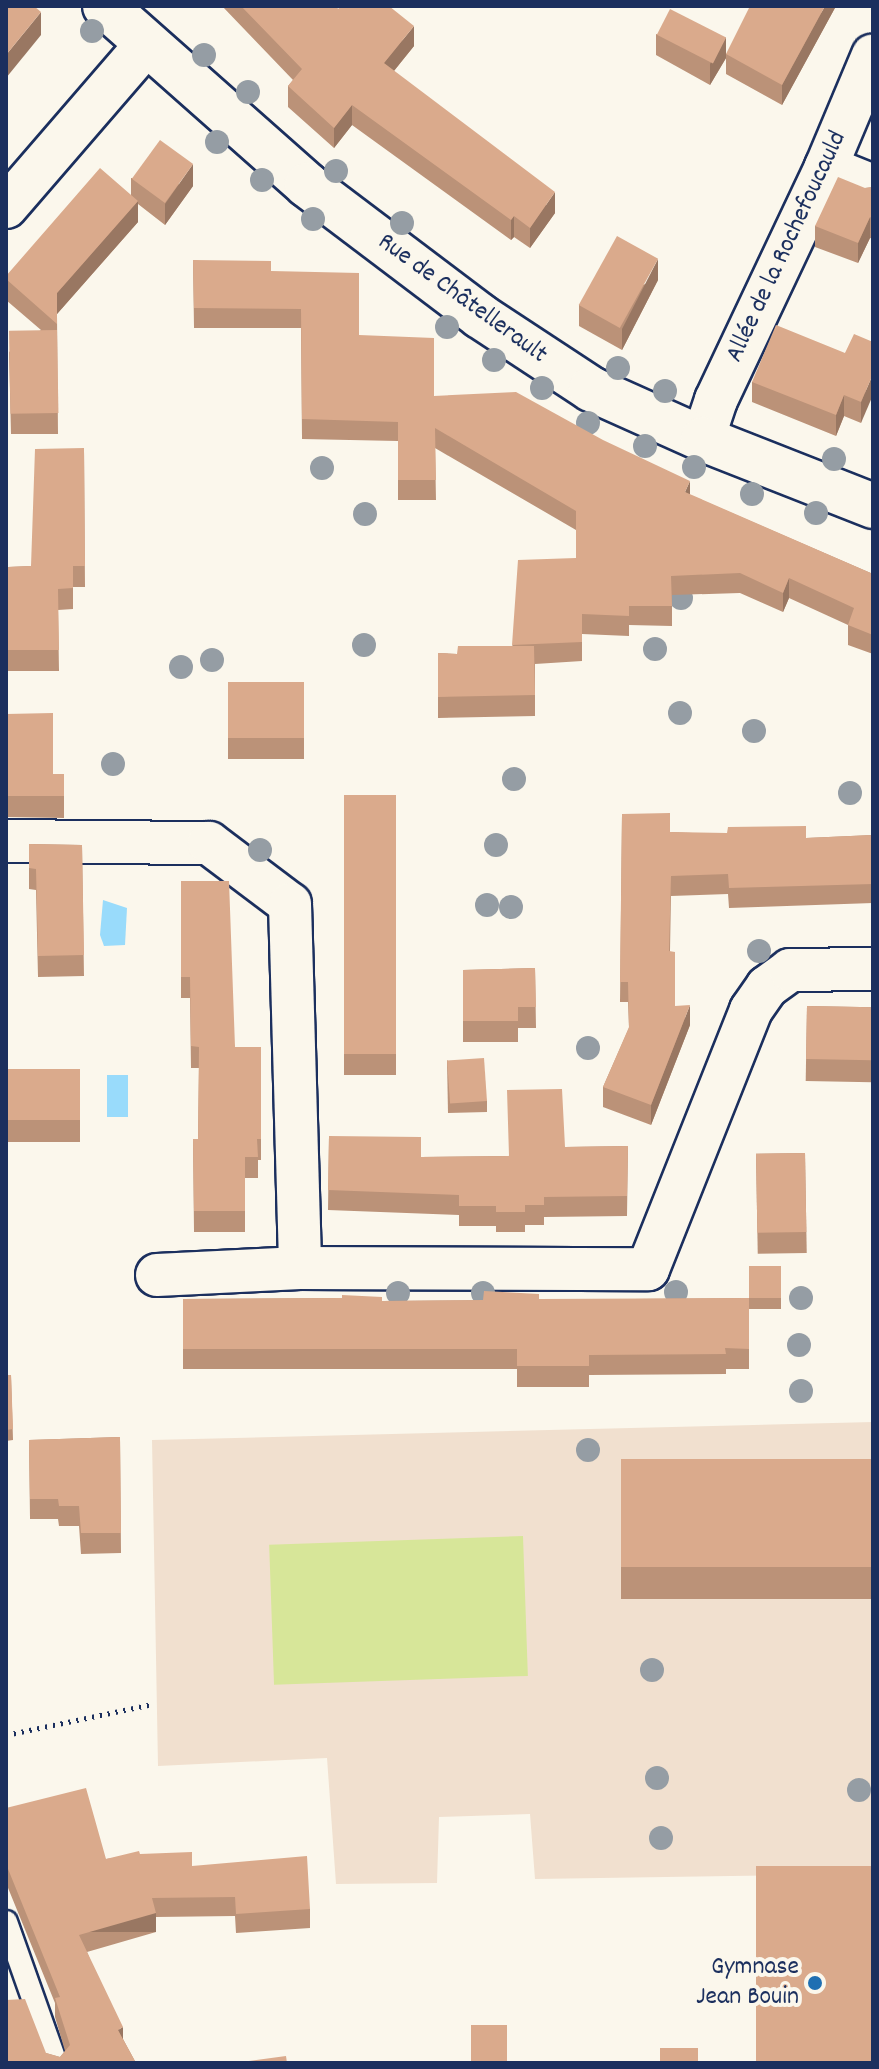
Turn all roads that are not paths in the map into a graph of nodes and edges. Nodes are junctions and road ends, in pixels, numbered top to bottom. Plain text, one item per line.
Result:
1 (105, 6) edge
2 (146, 45) junction
3 (873, 55) edge
4 (826, 167) junction
5 (873, 186) edge
6 (6, 207) edge
7 (703, 439) junction
8 (873, 506) edge
9 (6, 841) edge
10 (873, 969) edge
11 (300, 1268) junction
12 (157, 1275) dead end
13 (6, 1922) edge
14 (56, 2063) edge

1 - 2 main road, Rue de Châtellerault
2 - 6 street
2 - 7 main road, Rue de Châtellerault
3 - 4 street, Allée de la Rochefoucauld
4 - 5 street
4 - 7 street, Allée de la Rochefoucauld
7 - 8 main road, Rue de Châtellerault
9 - 11 street
10 - 11 street
11 - 12 street
13 - 14 lane

